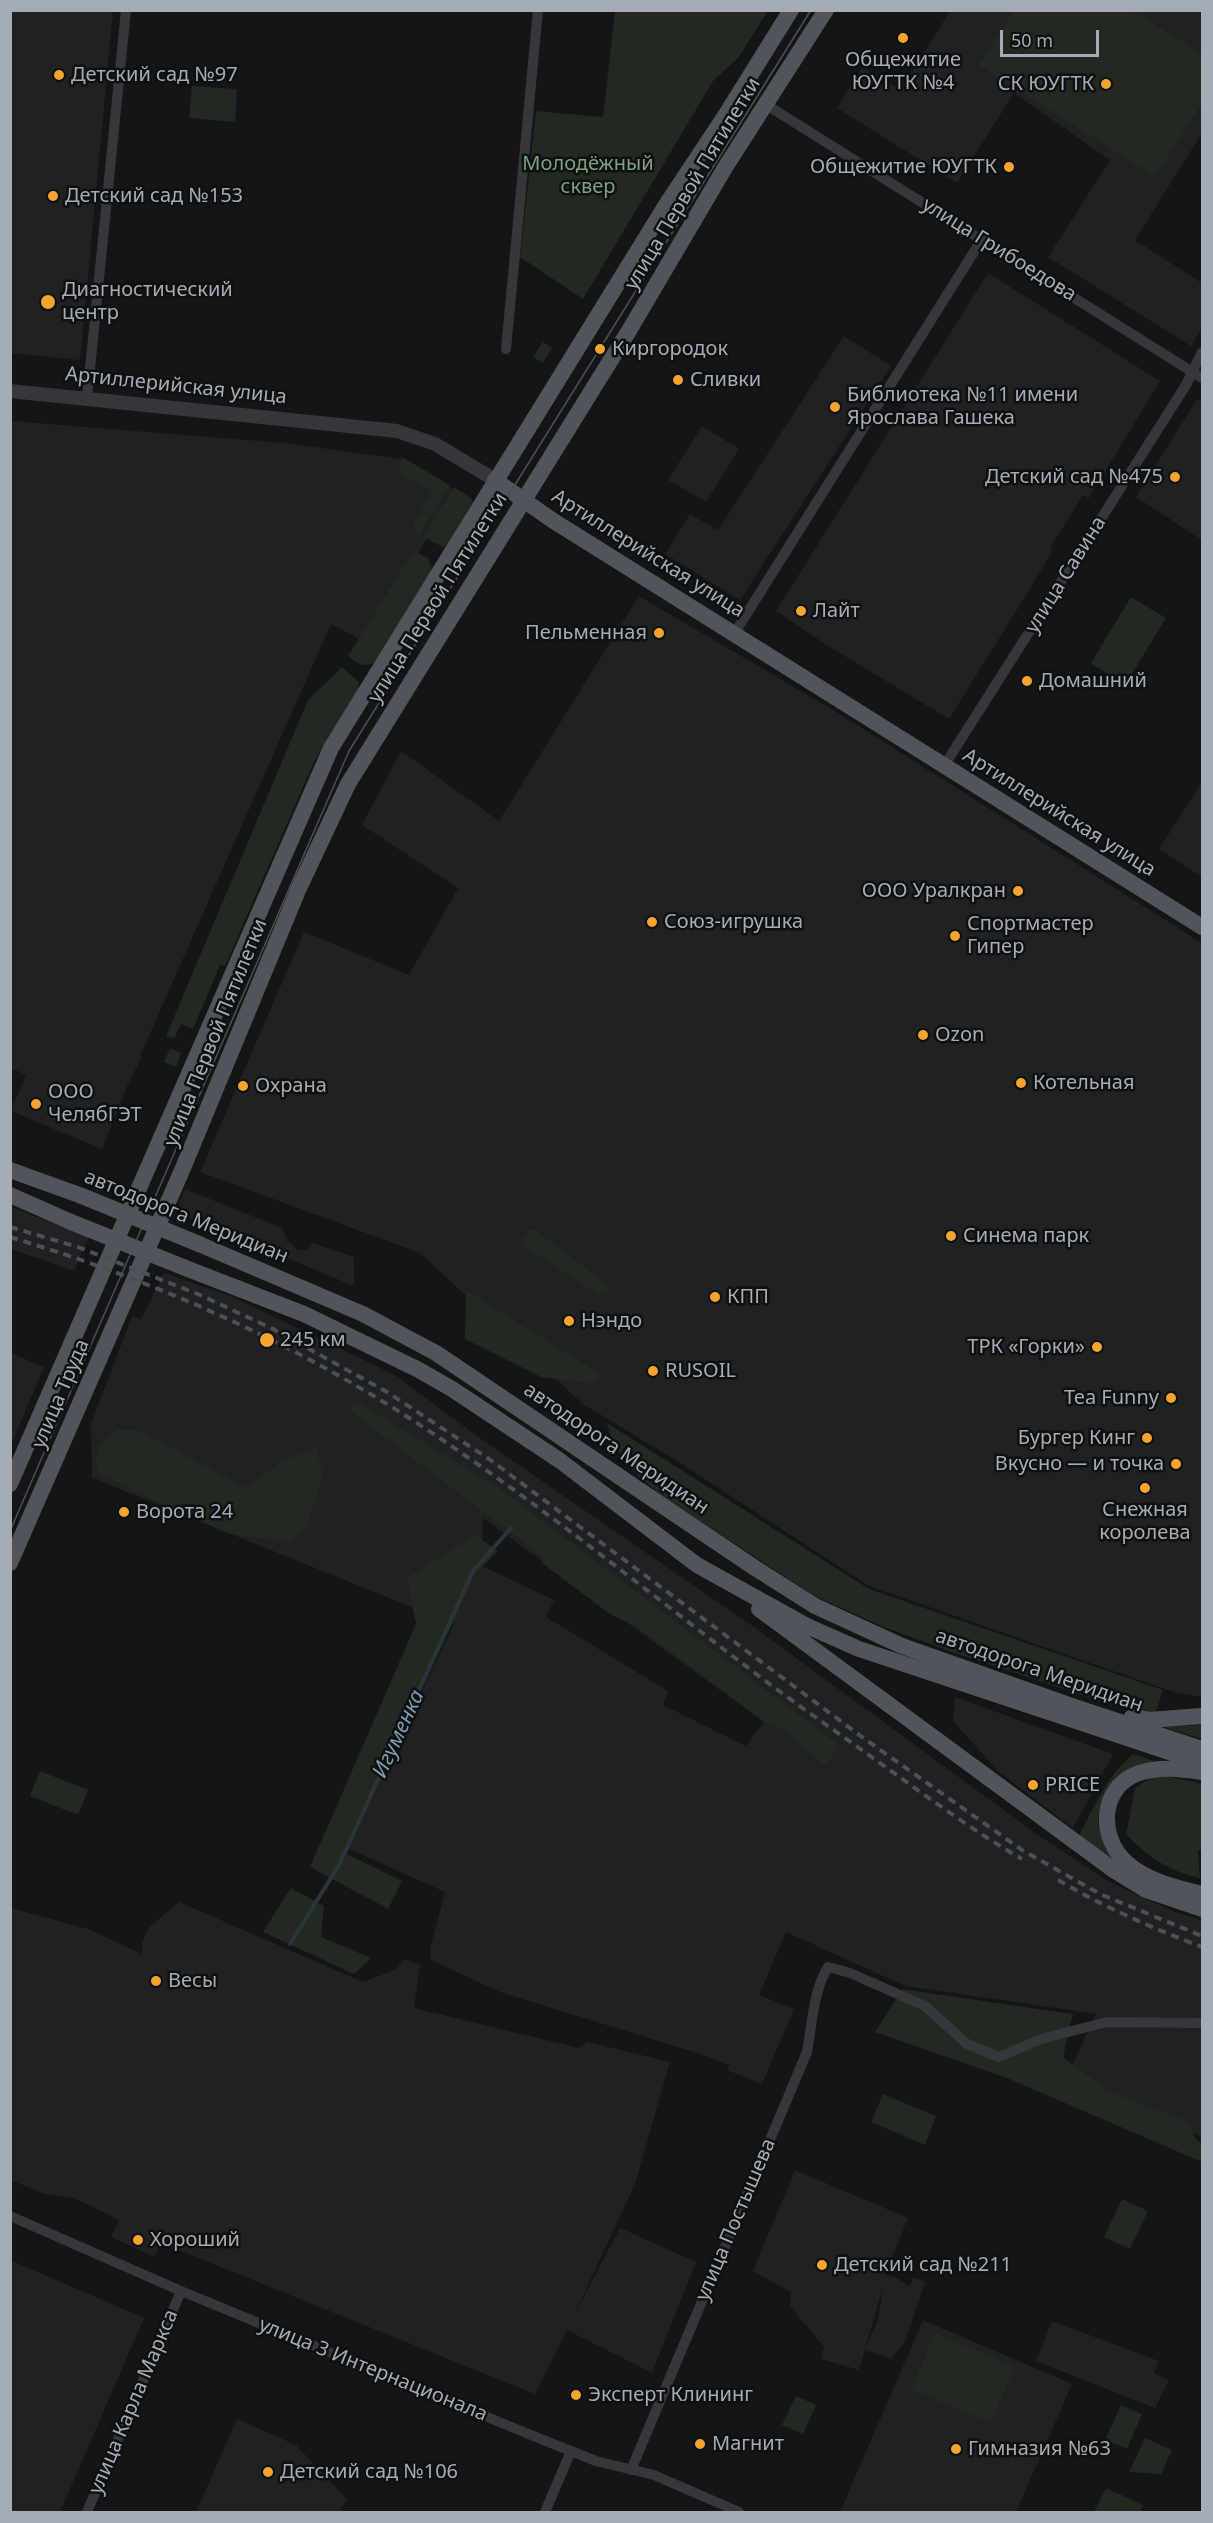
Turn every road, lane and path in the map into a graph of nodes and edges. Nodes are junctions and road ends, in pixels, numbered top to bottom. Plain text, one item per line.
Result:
1 (126, 10) edge
2 (538, 10) edge
3 (791, 10) edge
4 (826, 10) edge
5 (765, 104) junction
6 (982, 239) junction
7 (506, 348) dead end
8 (1203, 352) edge
9 (1193, 372) junction
10 (1203, 378) edge
11 (10, 391) edge
12 (87, 398) junction
13 (495, 480) junction
14 (524, 499) junction
15 (734, 634) junction
16 (944, 766) junction
17 (1203, 927) edge
18 (10, 1170) edge
19 (10, 1195) edge
20 (122, 1228) joint
21 (150, 1241) joint
22 (10, 1484) edge
23 (10, 1563) edge
24 (698, 1564) junction
25 (1072, 1706) junction
26 (1203, 1716) edge
27 (1203, 1749) edge
28 (1203, 1763) edge
29 (1203, 1772) edge
30 (1203, 1894) edge
31 (1203, 1909) edge
32 (1203, 2023) edge
33 (10, 2216) edge
34 (181, 2291) junction
35 (572, 2451) junction
36 (631, 2470) junction
37 (87, 2512) edge
38 (545, 2512) edge
39 (739, 2512) edge

1 - 12 street
2 - 7 street
3 - 13 main road, улица Первой Пятилетки
4 - 5 main road, улица Первой Пятилетки
5 - 6 street, улица Грибоедова
5 - 14 main road, улица Первой Пятилетки
6 - 9 street, улица Грибоедова
6 - 15 street
8 - 9 street, улица Савина
9 - 10 street, улица Грибоедова
9 - 16 street, улица Савина
11 - 12 street, Артиллерийская улица
12 - 13 street, Артиллерийская улица
13 - 14 main road, Артиллерийская улица
13 - 20 main road, улица Первой Пятилетки
14 - 15 main road, Артиллерийская улица
14 - 21 main road, улица Первой Пятилетки
15 - 16 main road, Артиллерийская улица
16 - 17 main road, Артиллерийская улица
18 - 25 main road, автодорога Меридиан, bridge
19 - 24 main road, автодорога Меридиан, bridge
20 - 22 main road, улица Труда
21 - 23 main road, улица Труда
24 - 28 main road, автодорога Меридиан
24 - 31 main road
25 - 26 main road
25 - 27 main road, автодорога Меридиан
29 - 30 main road
32 - 36 street, улица Постышева
33 - 34 street, улица 3 Интернационала
34 - 35 street, улица 3 Интернационала
34 - 37 street, улица Карла Маркса
35 - 36 street, улица 3 Интернационала
35 - 38 street
36 - 39 street, улица 3 Интернационала

